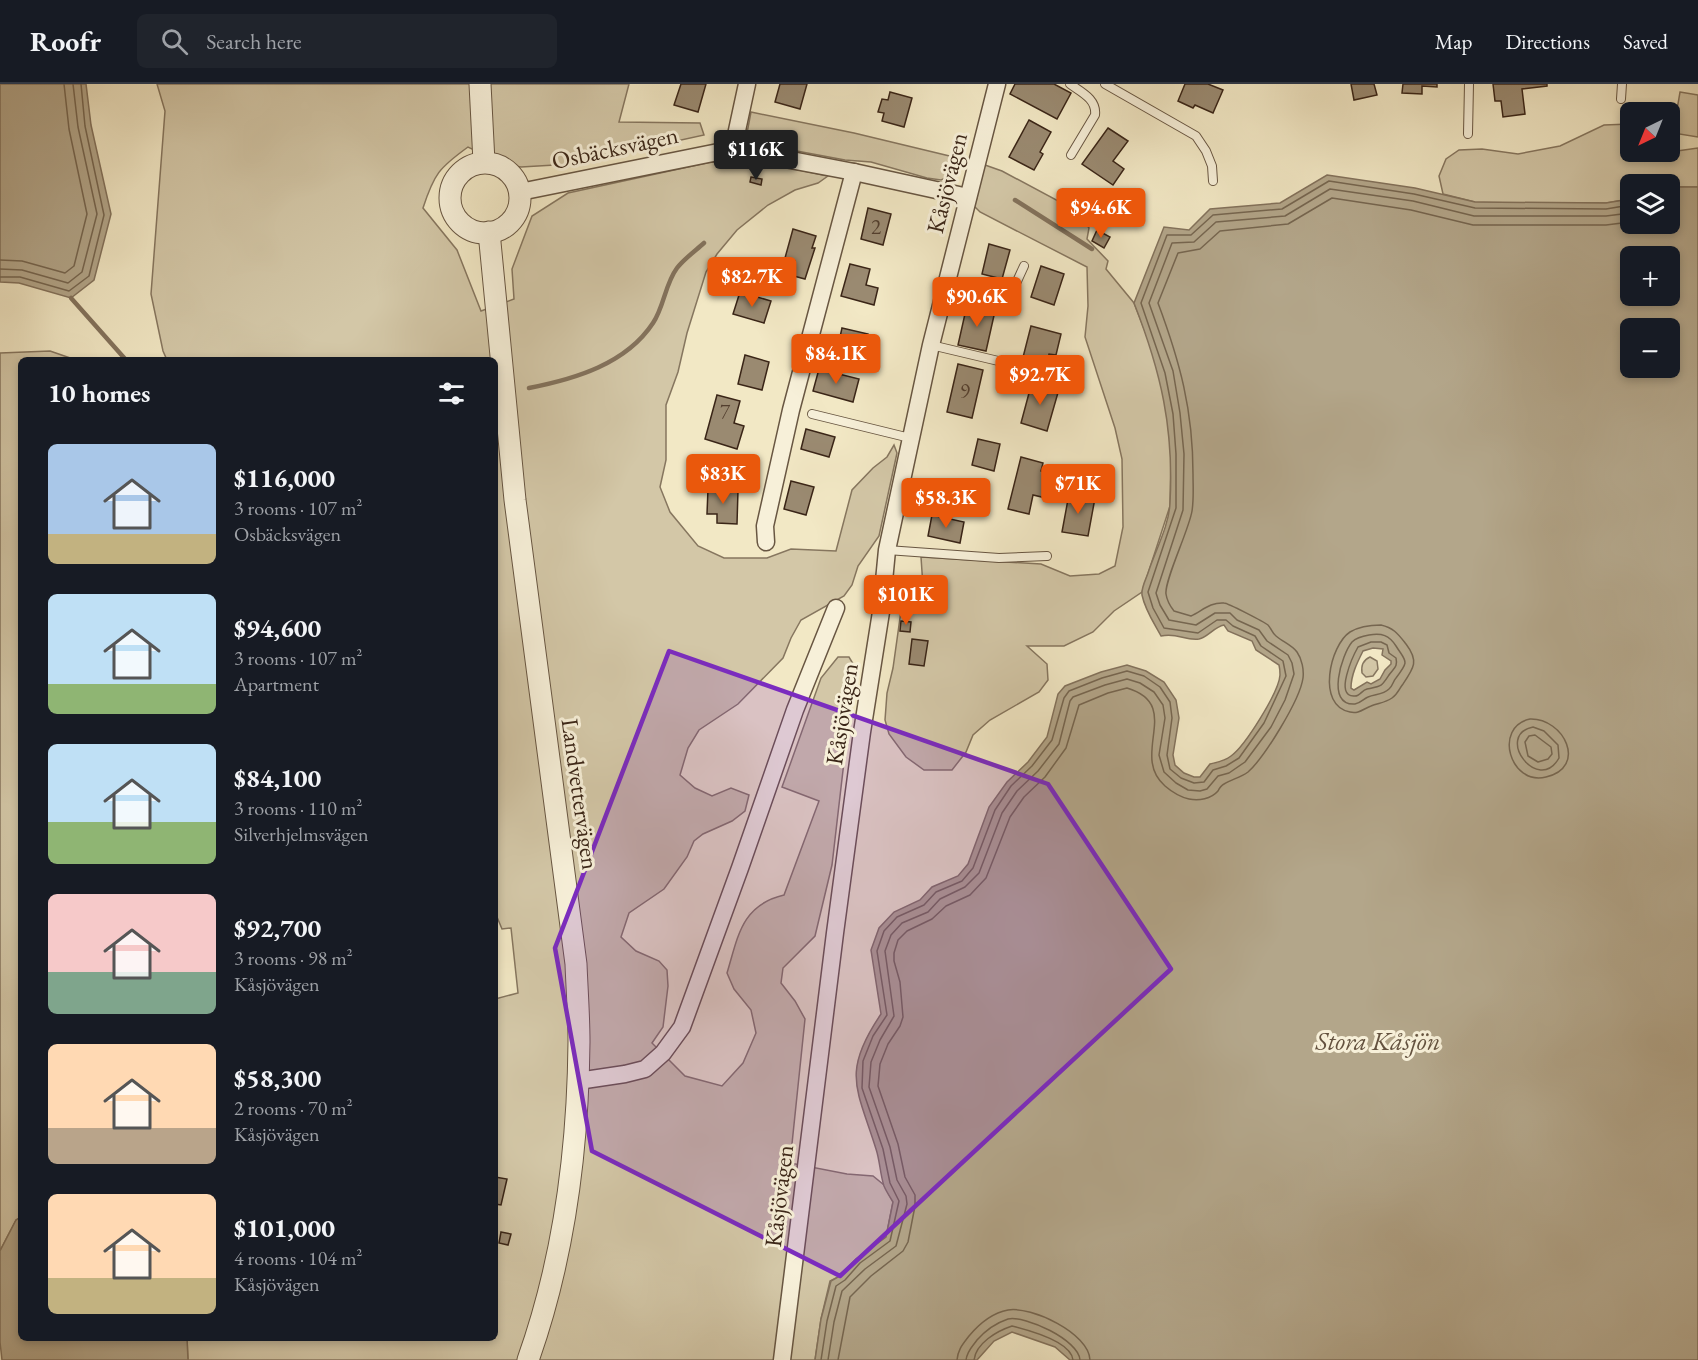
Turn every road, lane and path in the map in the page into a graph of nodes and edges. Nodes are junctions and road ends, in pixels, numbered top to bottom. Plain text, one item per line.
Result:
1 (480, 84) edge
2 (747, 84) edge
3 (997, 84) edge
4 (1070, 84) edge
5 (1105, 84) edge
6 (1469, 84) edge
7 (1622, 84) edge
8 (1621, 99) dead end
9 (1468, 134) dead end
10 (734, 149) junction
11 (1071, 155) dead end
12 (484, 162) junction
13 (854, 172) junction
14 (1213, 181) dead end
15 (520, 192) junction
16 (968, 197) junction
17 (489, 232) junction
18 (1024, 266) dead end
19 (947, 280) junction
20 (931, 345) junction
21 (1011, 364) dead end
22 (812, 414) dead end
23 (910, 438) junction
24 (766, 542) dead end
25 (887, 550) junction
26 (1047, 556) dead end
27 (836, 608) dead end
28 (578, 1081) junction
29 (528, 1360) edge
30 (782, 1360) edge

1 - 12 street
2 - 10 street
3 - 16 street, Kåsjövägen
4 - 11 lane
5 - 14 lane
6 - 9 lane
7 - 8 lane
10 - 13 street, Osbäcksvägen
10 - 15 street, Osbäcksvägen
12 - 15 street
12 - 17 street
13 - 16 street, Osbäcksvägen
13 - 24 street
15 - 17 street
16 - 19 street, Kåsjövägen
17 - 28 street, Landvettervägen
18 - 19 lane
19 - 20 street, Kåsjövägen
20 - 21 lane
20 - 23 street, Kåsjövägen
22 - 23 lane
23 - 25 street, Kåsjövägen
25 - 26 lane
25 - 30 street, Kåsjövägen
27 - 28 street
28 - 29 street, Landvettervägen

